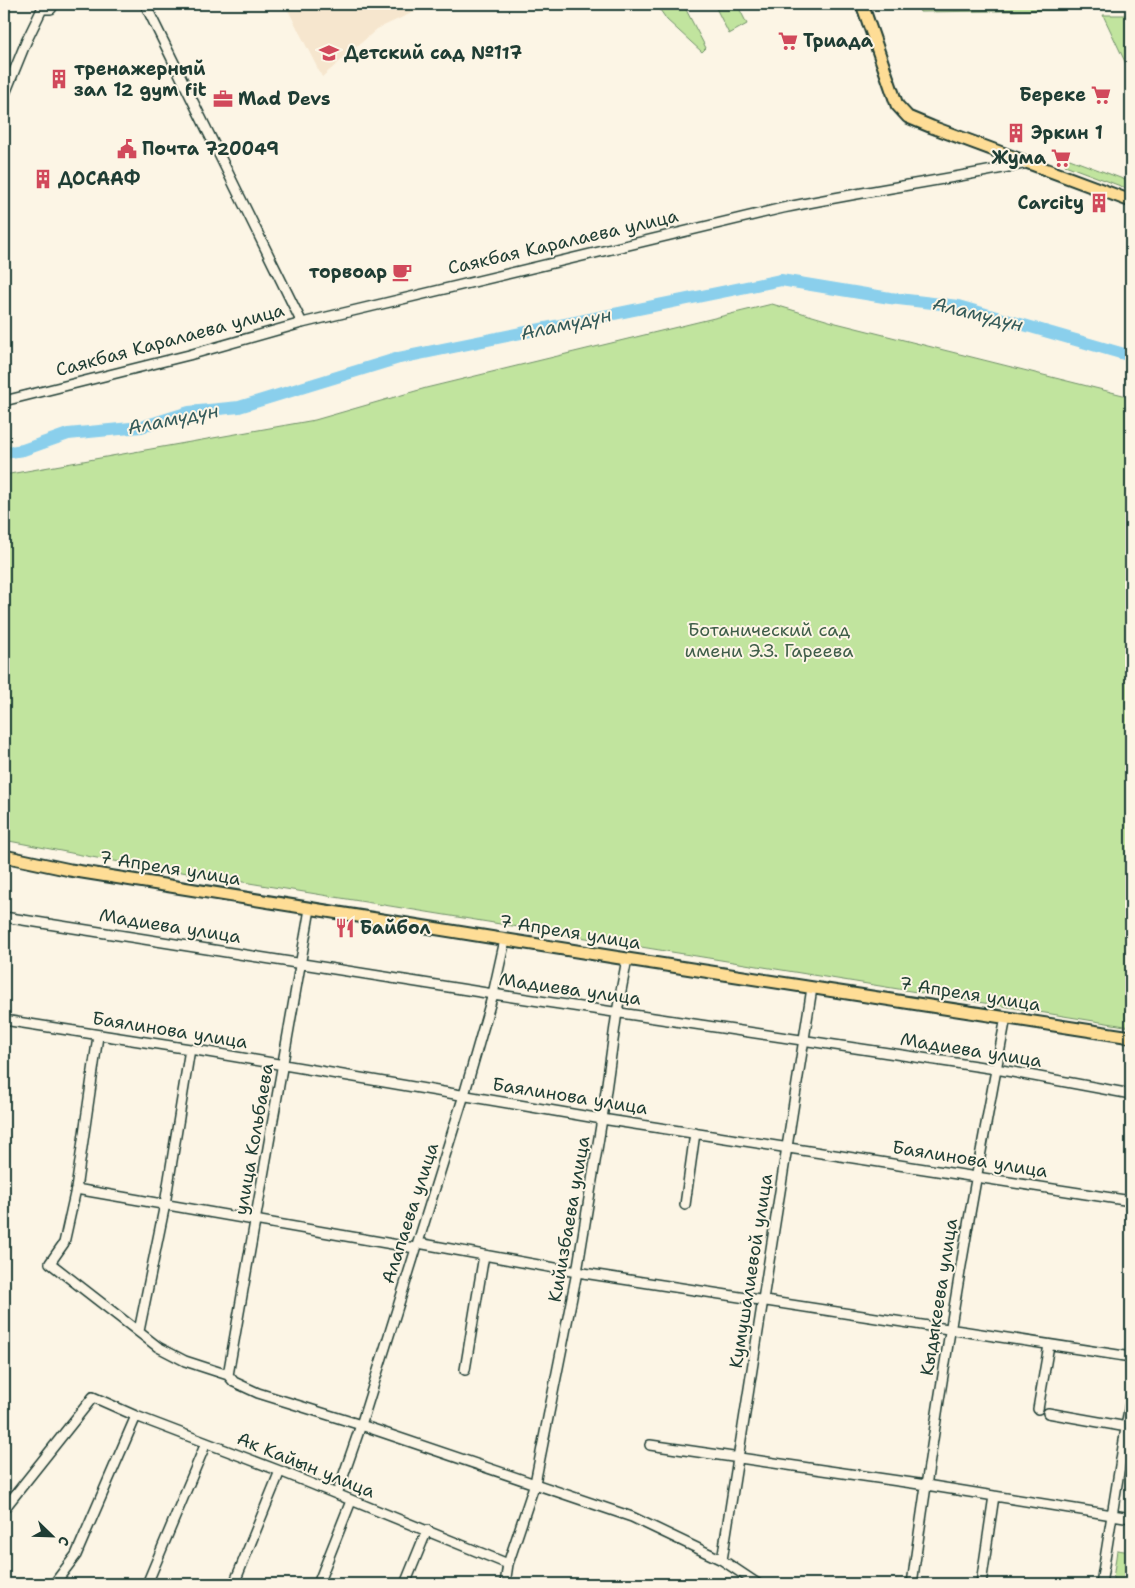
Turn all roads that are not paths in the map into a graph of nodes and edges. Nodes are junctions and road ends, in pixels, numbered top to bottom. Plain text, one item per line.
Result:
1 (54, 4) edge
2 (145, 4) edge
3 (862, 4) edge
4 (4, 96) edge
5 (1029, 163) junction
6 (1131, 201) edge
7 (302, 323) junction
8 (4, 401) edge
9 (4, 856) edge
10 (310, 909) junction
11 (4, 917) edge
12 (505, 940) junction
13 (627, 959) junction
14 (301, 963) junction
15 (812, 988) junction
16 (493, 994) junction
17 (617, 1012) junction
18 (1006, 1017) junction
19 (4, 1020) edge
20 (98, 1036) junction
21 (1131, 1037) edge
22 (803, 1041) junction
23 (190, 1049) junction
24 (284, 1065) junction
25 (996, 1069) junction
26 (1131, 1094) edge
27 (464, 1095) junction
28 (602, 1119) junction
29 (695, 1133) junction
30 (787, 1146) junction
31 (976, 1176) junction
32 (76, 1189) junction
33 (1131, 1201) edge
34 (165, 1204) junction
35 (685, 1205) dead end
36 (256, 1220) junction
37 (417, 1246) junction
38 (484, 1255) junction
39 (577, 1272) junction
40 (762, 1302) junction
41 (950, 1330) junction
42 (139, 1331) junction
43 (1049, 1345) junction
44 (1131, 1358) edge
45 (465, 1370) dead end
46 (228, 1375) junction
47 (1131, 1397) edge
48 (1038, 1409) dead end
49 (1048, 1413) dead end
50 (136, 1416) junction
51 (361, 1425) junction
52 (1126, 1427) junction
53 (206, 1443) junction
54 (650, 1445) dead end
55 (1127, 1451) edge
56 (739, 1458) junction
57 (280, 1471) junction
58 (535, 1483) junction
59 (926, 1485) junction
60 (337, 1494) junction
61 (994, 1496) junction
62 (351, 1500) junction
63 (4, 1509) edge
64 (1112, 1515) junction
65 (1131, 1518) edge
66 (426, 1530) junction
67 (722, 1560) junction
68 (508, 1564) junction
69 (54, 1584) edge
70 (146, 1584) edge
71 (234, 1584) edge
72 (318, 1584) edge
73 (405, 1584) edge
74 (505, 1584) edge
75 (758, 1584) edge
76 (912, 1584) edge
77 (981, 1584) edge
78 (1101, 1584) edge

1 - 4 street
2 - 7 street
3 - 5 main road
5 - 6 main road
5 - 7 street, Саякбая Каралаева улица
7 - 8 street, Саякбая Каралаева улица
9 - 10 main road, 7 Апреля улица
10 - 12 main road, 7 Апреля улица
10 - 14 street, улица Кольбаева
11 - 14 street, Мадиева улица
12 - 13 main road, 7 Апреля улица
12 - 16 street, Алапаева улица
13 - 15 main road, 7 Апреля улица
13 - 17 street, Кийизбаева улица
14 - 16 street, Мадиева улица
14 - 24 street, улица Кольбаева
15 - 18 main road, 7 Апреля улица
15 - 22 street, Кумушалиевой улица
16 - 17 street, Мадиева улица
16 - 27 street, Алапаева улица
17 - 22 street, Мадиева улица
17 - 28 street, Кийизбаева улица
18 - 21 main road, 7 Апреля улица
18 - 25 street, Кыдыкеева улица
19 - 20 street, Баялинова улица
20 - 23 street, Баялинова улица
20 - 32 street
22 - 25 street, Мадиева улица
22 - 30 street, Кумушалиевой улица
23 - 24 street, Баялинова улица
23 - 34 street
24 - 27 street, Баялинова улица
24 - 36 street, улица Кольбаева
25 - 26 street, Мадиева улица
25 - 31 street, Кыдыкеева улица
27 - 28 street, Баялинова улица
27 - 37 street, Алапаева улица
28 - 29 street, Баялинова улица
28 - 39 street, Кийизбаева улица
29 - 30 street, Баялинова улица
29 - 35 street
30 - 31 street, Баялинова улица
30 - 40 street, Кумушалиевой улица
31 - 33 street, Баялинова улица
31 - 41 street, Кыдыкеева улица
32 - 34 street
32 - 42 street
34 - 36 street
34 - 42 street
36 - 37 street
36 - 46 street, улица Кольбаева
37 - 38 street
37 - 51 street, Алапаева улица
38 - 39 street
38 - 45 street
39 - 40 street
39 - 58 street, Кийизбаева улица
40 - 41 street
40 - 56 street, Кумушалиевой улица
41 - 43 street
41 - 59 street, Кыдыкеева улица
42 - 46 street
43 - 44 street
43 - 48 street
46 - 51 street
47 - 52 street
49 - 52 street
50 - 53 street, Ак Кайын улица
50 - 63 street, Ак Кайын улица
50 - 69 street
51 - 58 street
51 - 60 street, Алапаева улица
52 - 55 street
53 - 57 street, Ак Кайын улица
53 - 70 street
54 - 56 street
55 - 64 street
56 - 59 street
56 - 67 street, Кумушалиевой улица
57 - 60 street, Ак Кайын улица
57 - 71 street
58 - 67 street
58 - 68 street, Кийизбаева улица
59 - 61 street
59 - 76 street, Кыдыкеева улица
60 - 62 street, Ак Кайын улица
61 - 64 street
61 - 77 street
62 - 66 street, Ак Кайын улица
62 - 72 street
64 - 65 street
64 - 78 street
66 - 68 street, Ак Кайын улица
66 - 73 street
67 - 75 street
68 - 74 street, Кийизбаева улица

